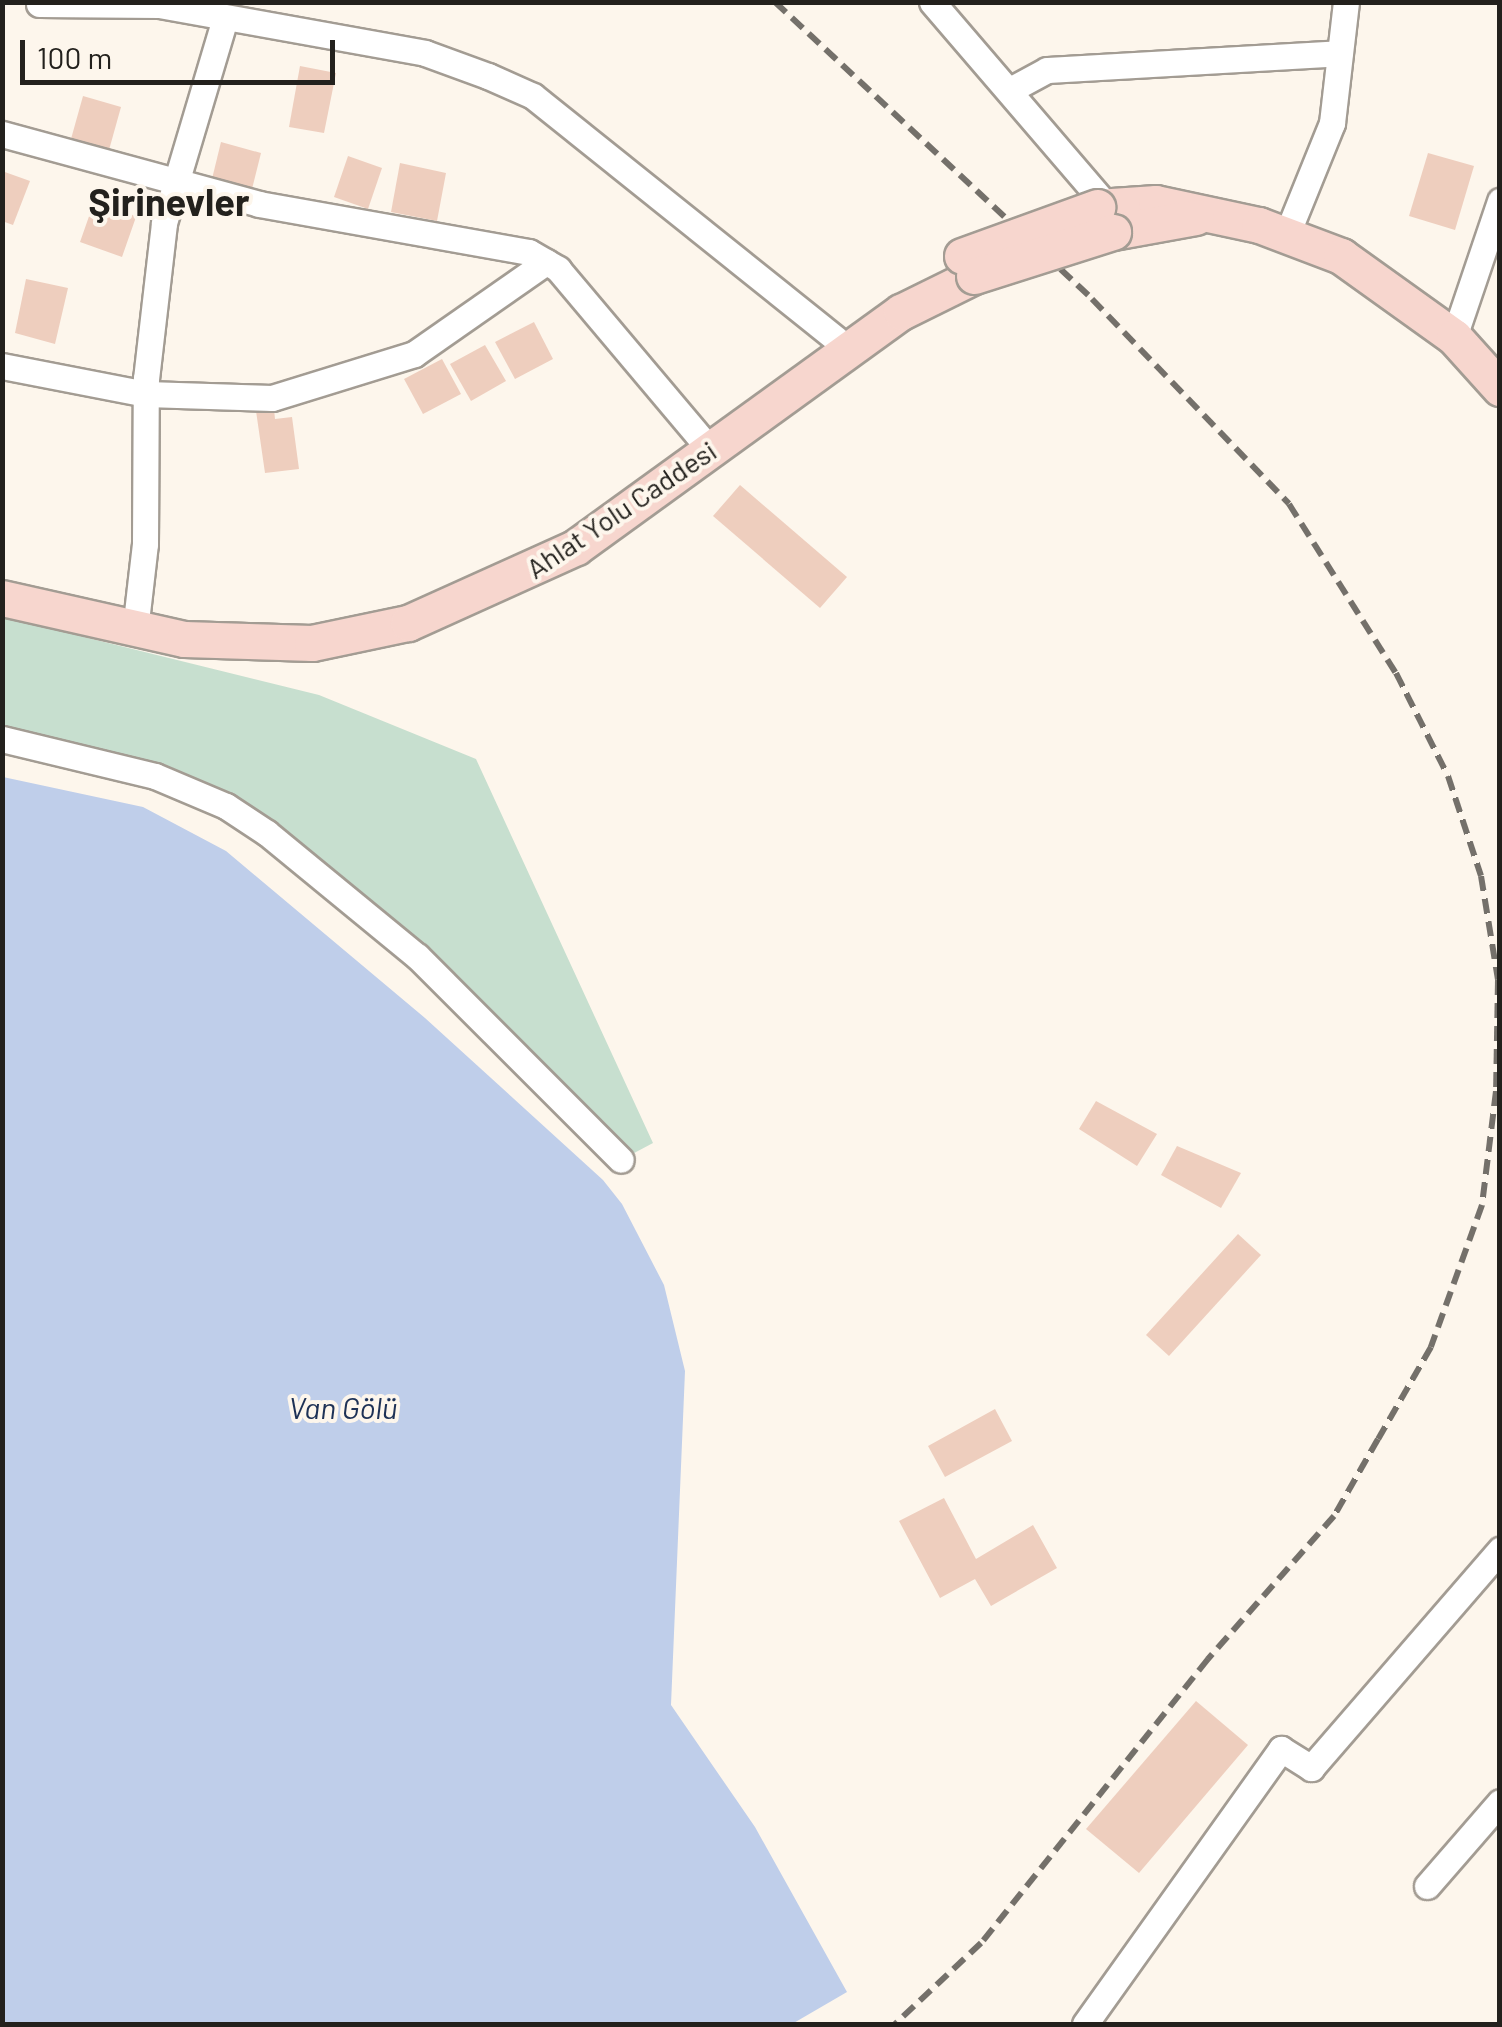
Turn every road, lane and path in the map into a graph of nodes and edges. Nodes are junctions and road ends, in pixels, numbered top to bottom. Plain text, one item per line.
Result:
1 (932, 2) edge
2 (1346, 2) edge
3 (39, 4) edge
4 (225, 19) junction
5 (1340, 54) junction
6 (1010, 90) junction
7 (2, 134) edge
8 (176, 185) junction
9 (1500, 200) edge
10 (1105, 215) junction
11 (1287, 234) junction
12 (546, 262) junction
13 (968, 266) junction
14 (1454, 337) junction
15 (836, 339) junction
16 (2, 366) edge
17 (1500, 388) edge
18 (146, 394) junction
19 (706, 445) junction
20 (2, 574) edge
21 (2, 598) edge
22 (136, 619) junction
23 (2, 739) edge
24 (621, 1160) dead end
25 (1500, 1550) edge
26 (1500, 1802) edge
27 (1427, 1886) dead end
28 (1085, 2024) edge

1 - 6 street
2 - 5 street
3 - 4 street
4 - 8 street
4 - 15 street
5 - 6 street
5 - 11 street
6 - 10 street
7 - 8 street
8 - 12 street
8 - 18 street
9 - 14 street
10 - 11 street
10 - 13 street, bridge
11 - 14 street
12 - 18 street
12 - 19 street
13 - 15 street, Ahlat Yolu Caddesi
13 - 19 street, Ahlat Yolu Caddesi
14 - 17 street
15 - 19 street, Ahlat Yolu Caddesi
16 - 18 street
18 - 22 street
19 - 22 street, Ahlat Yolu Caddesi
20 - 22 street, Ahlat Yolu Caddesi
21 - 22 street, Ahlat Yolu Caddesi
23 - 24 street
25 - 28 street
26 - 27 street

